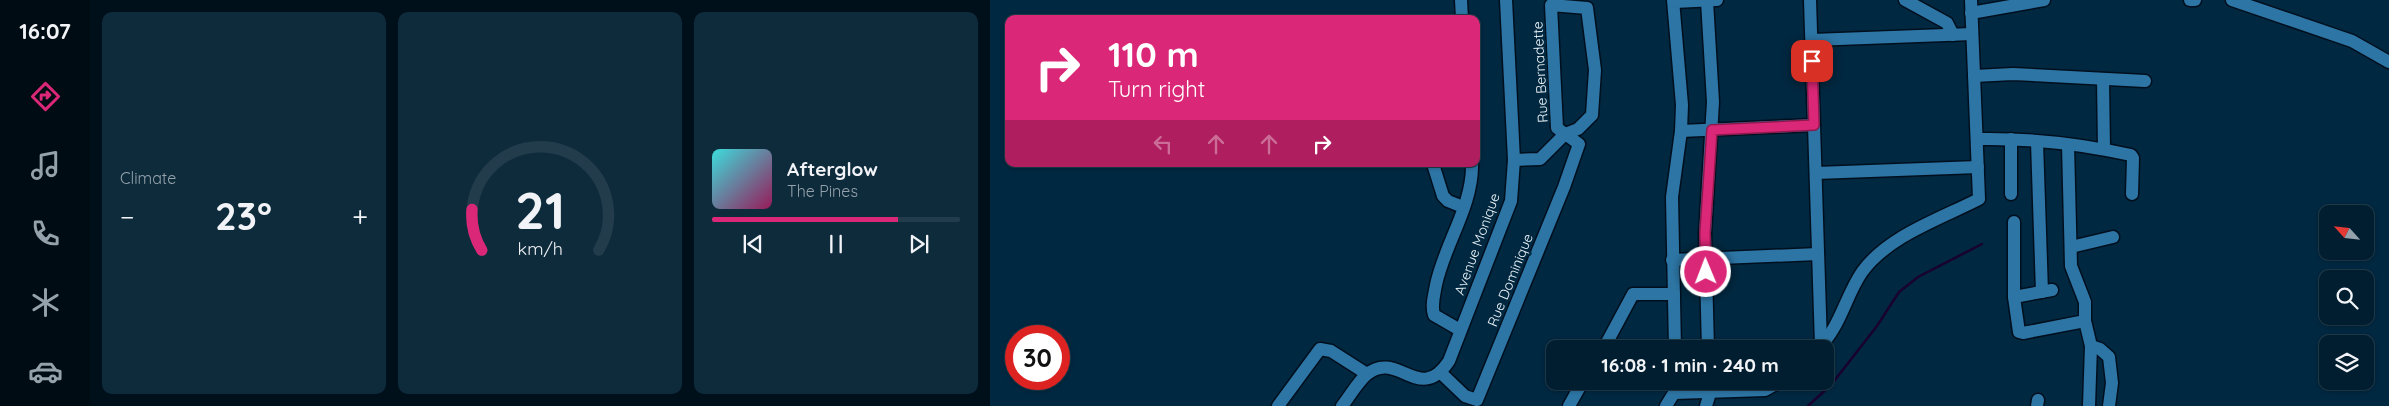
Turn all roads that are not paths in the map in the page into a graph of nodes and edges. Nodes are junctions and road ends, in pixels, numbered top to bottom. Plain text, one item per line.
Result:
1 (1461, 0) edge
2 (1506, 0) edge
3 (1706, 0) edge
4 (1718, 0) edge
5 (1810, 0) edge
6 (1905, 0) edge
7 (2044, 0) edge
8 (2232, 0) edge
9 (1674, 1) edge
10 (1971, 6) edge
11 (1462, 15) edge
12 (1972, 34) junction
13 (1953, 35) junction
14 (1812, 40) junction
15 (2389, 62) edge
16 (1974, 76) junction
17 (2103, 79) junction
18 (2145, 81) dead end
19 (1814, 125) junction
20 (1712, 130) junction
21 (1681, 131) junction
22 (1565, 134) junction
23 (1977, 139) junction
24 (2011, 139) junction
25 (2037, 142) junction
26 (2068, 145) junction
27 (2104, 149) junction
28 (1514, 160) junction
29 (1434, 167) edge
30 (1472, 167) edge
31 (1978, 167) junction
32 (1816, 173) junction
33 (2011, 194) dead end
34 (2132, 194) dead end
35 (1463, 207) junction
36 (2014, 222) dead end
37 (2113, 237) dead end
38 (2071, 247) junction
39 (1818, 254) junction
40 (1706, 259) junction
41 (1672, 260) junction
42 (1674, 294) junction
43 (2014, 298) junction
44 (2085, 321) junction
45 (1460, 330) junction
46 (1608, 340) edge
47 (1675, 340) edge
48 (1708, 340) edge
49 (1820, 340) edge
50 (1825, 340) edge
51 (2091, 346) junction
52 (1440, 373) junction
53 (1367, 374) junction
54 (1578, 390) edge
55 (1673, 390) edge
56 (1709, 390) edge
57 (1278, 406) edge
58 (1342, 406) edge
59 (1569, 406) edge
60 (1666, 406) edge
61 (1706, 406) edge
62 (2089, 406) edge
63 (2109, 406) edge

1 - 11 street
2 - 28 street, Avenue Monique
3 - 4 street
3 - 9 street
3 - 20 street
5 - 14 street
6 - 13 street
7 - 10 street
8 - 15 street
9 - 21 street
10 - 12 street
12 - 13 street
12 - 16 street
13 - 14 street
14 - 19 street
16 - 17 street
16 - 23 street
17 - 18 street
17 - 27 street
19 - 20 street
19 - 32 street
20 - 21 street
20 - 40 street
21 - 41 street
22 - 22 street, Rue Bernadette
22 - 28 street
22 - 52 street, Rue Dominique
23 - 24 street
23 - 31 street
24 - 25 street
24 - 33 street
25 - 26 street
25 - 43 street
26 - 27 street
26 - 38 street
27 - 34 street
28 - 45 street, Avenue Monique
29 - 35 street
30 - 35 street
31 - 32 street
31 - 50 street
32 - 39 street
35 - 45 street
36 - 43 street
37 - 38 street
38 - 44 street
39 - 40 street
39 - 49 street
40 - 41 street
40 - 48 street
41 - 42 street
42 - 46 street
42 - 47 street
43 - 44 street
44 - 51 street
45 - 52 street, Avenue Monique
51 - 62 street
51 - 63 street
52 - 53 street
53 - 57 street
53 - 58 street
54 - 59 street
55 - 60 street
56 - 61 street

